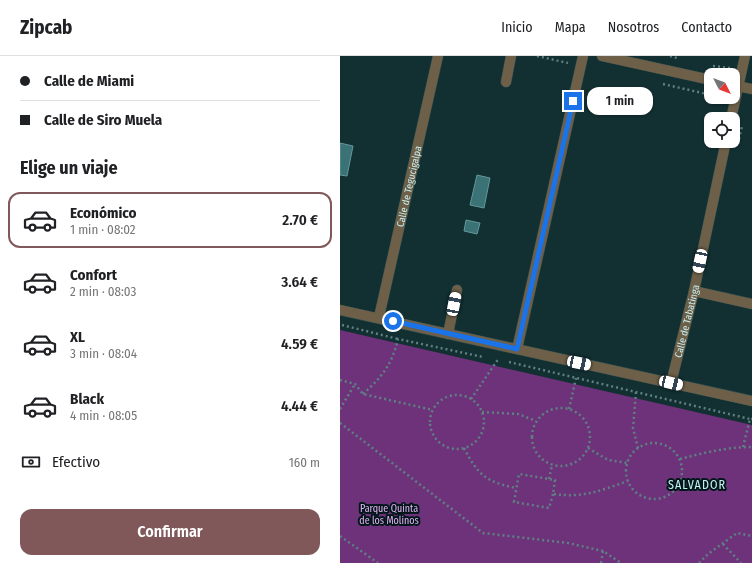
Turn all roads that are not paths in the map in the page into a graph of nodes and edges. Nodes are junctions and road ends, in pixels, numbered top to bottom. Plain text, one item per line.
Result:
1 (438, 56) edge
2 (511, 56) edge
3 (583, 56) edge
4 (602, 56) edge
5 (745, 56) edge
6 (740, 76) edge
7 (704, 78) edge
8 (506, 82) dead end
9 (740, 87) edge
10 (752, 90) edge
11 (725, 148) edge
12 (457, 290) dead end
13 (694, 291) junction
14 (752, 304) edge
15 (340, 310) edge
16 (379, 317) junction
17 (448, 334) junction
18 (517, 349) junction
19 (671, 383) junction
20 (752, 401) edge

1 - 16 street, Calle de Tegucigalpa
2 - 8 street
3 - 18 street
4 - 7 street
5 - 6 street
9 - 10 street
11 - 13 street, Calle de Tabatinga
12 - 17 street
13 - 14 street
13 - 19 street, Calle de Tabatinga
15 - 16 street
16 - 17 street
17 - 18 street
18 - 19 street
19 - 20 street

